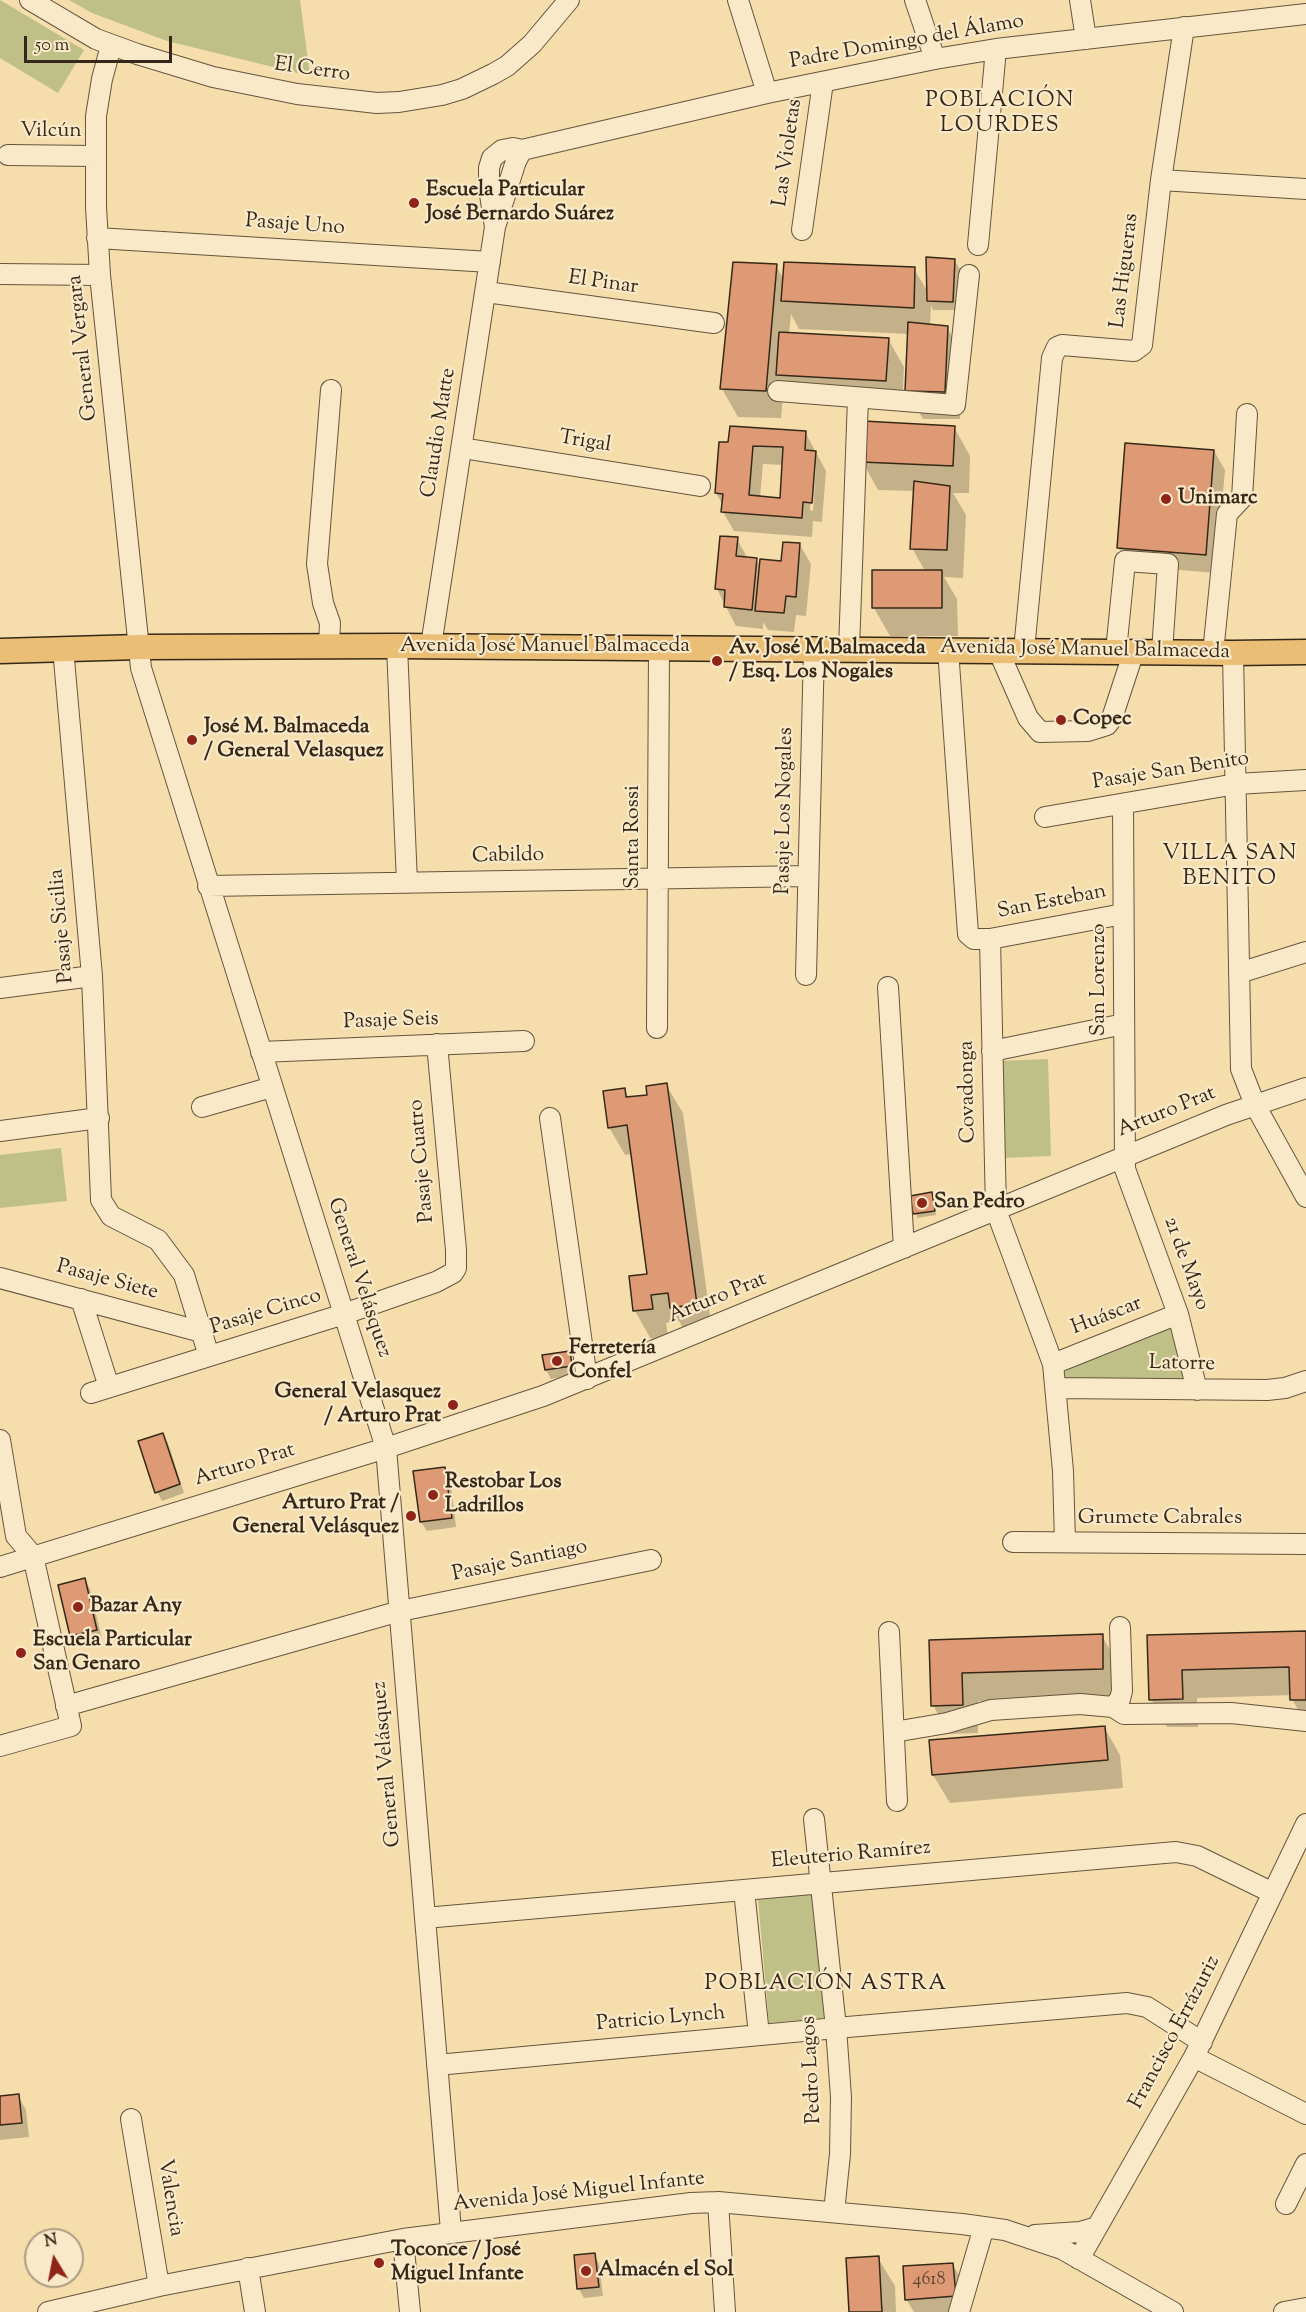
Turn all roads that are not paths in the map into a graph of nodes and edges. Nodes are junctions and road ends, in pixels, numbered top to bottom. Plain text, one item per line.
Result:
1 (30, 0) edge
2 (569, 0) edge
3 (738, 0) edge
4 (915, 0) edge
5 (1080, 0) edge
6 (1306, 14) edge
7 (1184, 27) junction
8 (1086, 39) junction
9 (111, 46) junction
10 (996, 49) junction
11 (935, 59) junction
12 (823, 82) junction
13 (766, 93) junction
14 (522, 150) joint
15 (8, 155) dead end
16 (95, 156) junction
17 (1161, 180) junction
18 (1306, 189) edge
19 (802, 230) dead end
20 (97, 237) junction
21 (978, 245) dead end
22 (490, 262) junction
23 (0, 274) edge
24 (969, 274) dead end
25 (100, 275) junction
26 (486, 292) junction
27 (714, 324) dead end
28 (331, 390) dead end
29 (778, 391) dead end
30 (858, 398) junction
31 (1247, 414) dead end
32 (462, 448) junction
33 (700, 486) dead end
34 (329, 646) junction
35 (397, 646) junction
36 (431, 646) junction
37 (139, 647) junction
38 (659, 647) junction
39 (63, 648) junction
40 (814, 649) junction
41 (849, 649) junction
42 (948, 649) junction
43 (998, 650) junction
44 (1024, 650) junction
45 (0, 651) edge
46 (1125, 651) junction
47 (1162, 652) junction
48 (1306, 652) edge
49 (1223, 653) junction
50 (1306, 780) edge
51 (1236, 784) junction
52 (1123, 804) junction
53 (1045, 817) dead end
54 (808, 876) junction
55 (658, 879) junction
56 (407, 883) junction
57 (208, 886) junction
58 (1123, 914) junction
59 (990, 939) junction
60 (1306, 952) edge
61 (1239, 972) junction
62 (806, 975) dead end
63 (92, 976) junction
64 (888, 987) dead end
65 (0, 988) edge
66 (1124, 1024) junction
67 (657, 1028) dead end
68 (524, 1041) dead end
69 (437, 1044) junction
70 (992, 1051) junction
71 (261, 1052) junction
72 (272, 1088) junction
73 (1306, 1088) edge
74 (1255, 1105) junction
75 (202, 1107) dead end
76 (99, 1118) junction
77 (550, 1118) dead end
78 (0, 1131) edge
79 (1124, 1157) junction
80 (1306, 1197) edge
81 (996, 1210) junction
82 (904, 1248) junction
83 (453, 1273) joint
84 (0, 1278) edge
85 (81, 1299) junction
86 (344, 1314) junction
87 (1178, 1314) junction
88 (202, 1332) junction
89 (209, 1356) junction
90 (1053, 1364) junction
91 (587, 1379) junction
92 (1306, 1381) edge
93 (1057, 1388) junction
94 (1197, 1390) junction
95 (0, 1440) edge
96 (386, 1448) junction
97 (1013, 1542) dead end
98 (1065, 1542) junction
99 (1306, 1544) edge
100 (33, 1556) junction
101 (651, 1560) dead end
102 (0, 1567) edge
103 (400, 1611) junction
104 (1120, 1627) dead end
105 (889, 1632) dead end
106 (66, 1706) junction
107 (1113, 1707) junction
108 (1306, 1721) edge
109 (894, 1732) junction
110 (0, 1746) edge
111 (897, 1801) dead end
112 (814, 1819) dead end
113 (1306, 1824) edge
114 (821, 1884) junction
115 (744, 1890) junction
116 (1273, 1893) junction
117 (425, 1918) junction
118 (836, 2028) junction
119 (759, 2035) junction
120 (1198, 2049) junction
121 (437, 2065) junction
122 (1306, 2114) edge
123 (131, 2118) dead end
124 (1306, 2164) edge
125 (718, 2202) junction
126 (1286, 2204) dead end
127 (834, 2212) junction
128 (984, 2227) junction
129 (1097, 2227) junction
130 (451, 2231) junction
131 (1025, 2235) junction
132 (403, 2239) junction
133 (1079, 2259) junction
134 (248, 2268) junction
135 (159, 2286) junction
136 (1306, 2308) edge
137 (48, 2312) edge
138 (255, 2312) edge
139 (410, 2312) edge
140 (725, 2312) edge
141 (959, 2312) edge
142 (1173, 2312) edge
143 (1284, 2312) edge

1 - 9 street, El Cerro
2 - 9 street, El Cerro
3 - 13 street, Las Violetas
4 - 11 street
5 - 8 street
6 - 7 street, Padre Domingo del Álamo
7 - 8 street, Padre Domingo del Álamo
7 - 17 street, Las Higueras
8 - 10 street, Padre Domingo del Álamo
9 - 16 street, General Vergara
10 - 11 street, Padre Domingo del Álamo
10 - 21 street
11 - 12 street, Padre Domingo del Álamo
12 - 13 street, Padre Domingo del Álamo
12 - 19 street, Las Violetas
13 - 14 street, Padre Domingo del Álamo
14 - 22 street, Claudio Matte
15 - 16 street, Vilcún
16 - 20 street, General Vergara
17 - 18 street
17 - 44 street, Las Higueras
20 - 22 street, Pasaje Uno
20 - 25 street, General Vergara
22 - 26 street, Claudio Matte
23 - 25 street
24 - 30 street
25 - 37 street, General Vergara
26 - 27 street, El Pinar
26 - 32 street, Claudio Matte
28 - 34 street
29 - 30 street
30 - 41 street
31 - 49 street
32 - 33 street, Trigal
32 - 36 street, Claudio Matte
34 - 35 main road, Avenida José Manuel Balmaceda
34 - 37 main road, Avenida José Manuel Balmaceda
35 - 36 main road, Avenida José Manuel Balmaceda
35 - 56 street
36 - 38 main road, Avenida José Manuel Balmaceda
37 - 39 main road, Avenida José Manuel Balmaceda
37 - 57 street, General Velásquez
38 - 40 main road, Avenida José Manuel Balmaceda
38 - 55 street, Santa Rossi
39 - 45 main road, Avenida José Manuel Balmaceda
39 - 63 street, Pasaje Sicilia
40 - 41 main road, Avenida José Manuel Balmaceda
40 - 54 street, Pasaje Los Nogales
41 - 42 main road, Avenida José Manuel Balmaceda
42 - 43 main road, Avenida José Manuel Balmaceda
42 - 59 street
43 - 44 main road, Avenida José Manuel Balmaceda
43 - 46 street
44 - 46 main road, Avenida José Manuel Balmaceda
46 - 47 main road, Avenida José Manuel Balmaceda
46 - 47 street
47 - 49 main road, Avenida José Manuel Balmaceda
48 - 49 main road, Avenida José Manuel Balmaceda
49 - 51 street
50 - 51 street, Pasaje San Benito
51 - 52 street, Pasaje San Benito
51 - 61 street
52 - 53 street, Pasaje San Benito
52 - 58 street, San Lorenzo
54 - 55 street, Cabildo
54 - 62 street, Pasaje Los Nogales
55 - 56 street, Cabildo
55 - 67 street, Santa Rossi
56 - 57 street, Cabildo
57 - 71 street, General Velásquez
58 - 59 street, San Esteban
58 - 66 street, San Lorenzo
59 - 70 street, Covadonga
60 - 61 street
61 - 74 street
63 - 65 street
63 - 76 street, Pasaje Sicilia
64 - 82 street
66 - 70 street
66 - 79 street, San Lorenzo
68 - 69 street, Pasaje Seis
69 - 71 street, Pasaje Seis
69 - 83 street, Pasaje Cuatro
70 - 81 street, Covadonga
71 - 72 street, General Velásquez
72 - 75 street
72 - 86 street, General Velásquez
73 - 74 street, Arturo Prat
74 - 79 street, Arturo Prat
74 - 80 street
76 - 78 street
76 - 88 street, Pasaje Sicilia
77 - 91 street
79 - 81 street, Arturo Prat
79 - 87 street, 21 de Mayo
81 - 82 street, Arturo Prat
81 - 90 street, Covadonga
82 - 91 street, Arturo Prat
83 - 86 street, Pasaje Cinco
84 - 85 street, Pasaje Siete
85 - 88 street, Pasaje Siete
85 - 89 street, Pasaje Cinco
86 - 89 street, Pasaje Cinco
86 - 96 street, General Velásquez
87 - 90 street, Huáscar
87 - 94 street, 21 de Mayo
88 - 89 street
90 - 93 street, Covadonga
91 - 96 street, Arturo Prat
92 - 94 street, Latorre
93 - 94 street, Latorre
93 - 98 street, Covadonga
95 - 100 street
96 - 100 street, Arturo Prat
96 - 103 street, General Velásquez
97 - 98 street, Grumete Cabrales
98 - 99 street, Grumete Cabrales
100 - 102 street, Arturo Prat
100 - 106 street
101 - 103 street, Pasaje Santiago
103 - 106 street, Pasaje Santiago
103 - 117 street, General Velásquez
104 - 107 street
105 - 109 street
106 - 110 street
107 - 108 street
107 - 109 street
109 - 111 street
112 - 114 street, Pedro Lagos
113 - 116 street, Francisco Errázuriz
114 - 115 street, Eleuterio Ramírez
114 - 116 street, Eleuterio Ramírez
114 - 118 street, Pedro Lagos
115 - 117 street, Eleuterio Ramírez
115 - 119 street
116 - 120 street, Francisco Errázuriz
117 - 121 street, General Velásquez
118 - 119 street, Patricio Lynch
118 - 120 street, Patricio Lynch
118 - 127 street, Pedro Lagos
119 - 121 street, Patricio Lynch
120 - 122 street, Patricio Lynch
120 - 129 street, Francisco Errázuriz
121 - 130 street, General Velásquez
123 - 135 street, Valencia
124 - 126 street
125 - 127 street, Avenida José Miguel Infante
125 - 130 street, Avenida José Miguel Infante
125 - 140 street
127 - 128 street, Avenida José Miguel Infante
128 - 131 street, Avenida José Miguel Infante
128 - 141 street
129 - 131 street
129 - 133 street, Francisco Errázuriz
130 - 132 street, Avenida José Miguel Infante
131 - 133 street, Avenida José Miguel Infante
132 - 134 street, Avenida José Miguel Infante
132 - 139 street
133 - 142 street, Avenida José Miguel Infante
134 - 135 street, Avenida José Miguel Infante
134 - 138 street
135 - 137 street, Avenida José Miguel Infante
136 - 143 street

